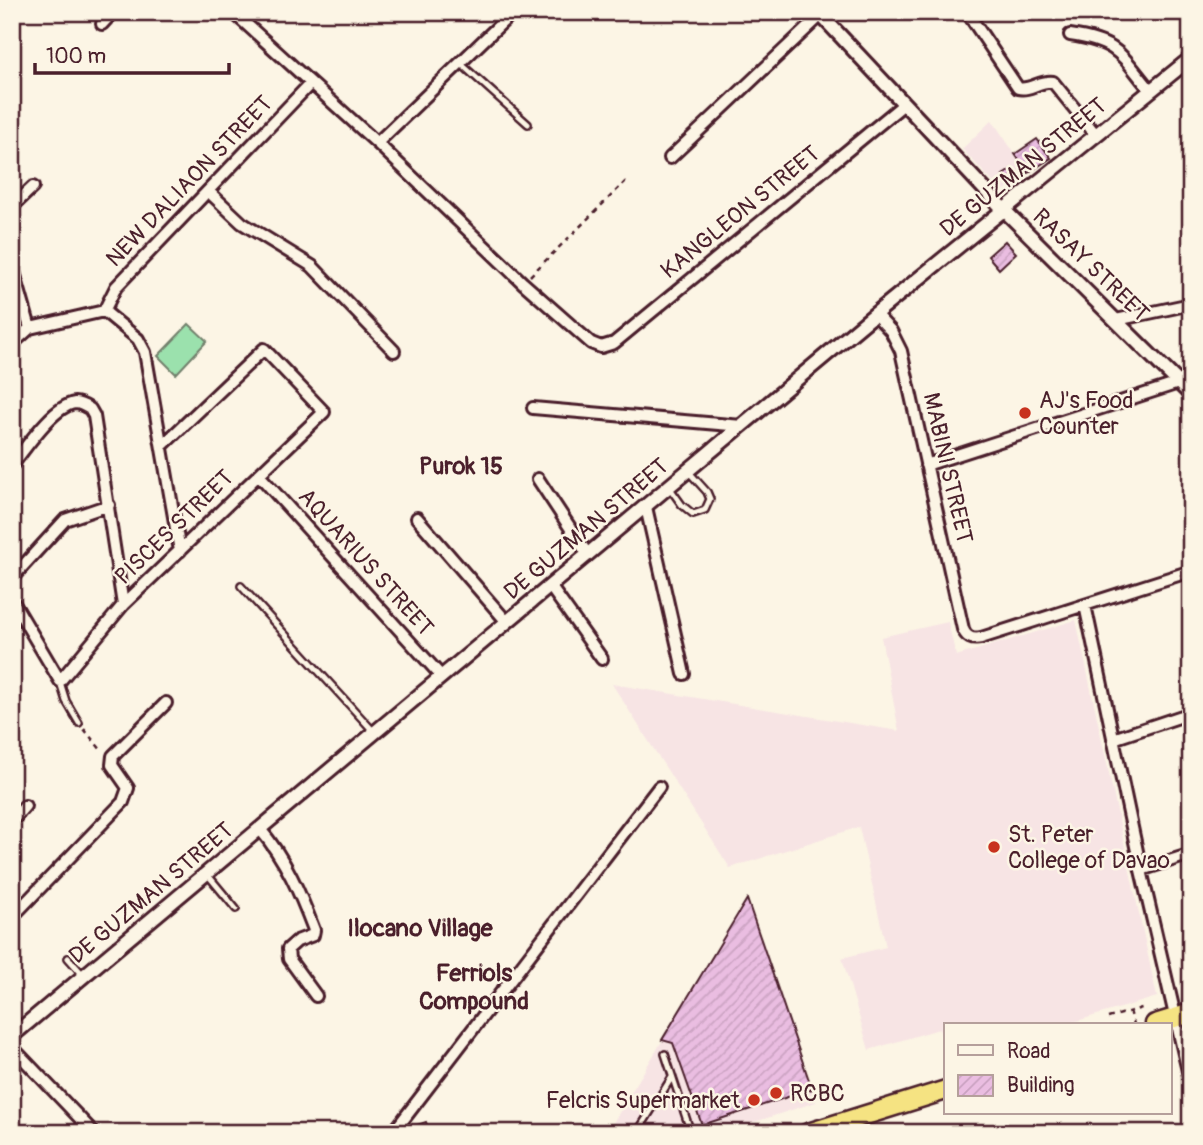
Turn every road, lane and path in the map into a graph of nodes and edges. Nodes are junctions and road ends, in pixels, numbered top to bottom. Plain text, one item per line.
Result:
1 (113, 12) edge
2 (233, 12) edge
3 (513, 12) edge
4 (967, 12) edge
5 (820, 14) edge
6 (102, 24) dead end
7 (1070, 35) dead end
8 (1191, 58) edge
9 (460, 63) junction
10 (310, 84) junction
11 (1151, 91) junction
12 (905, 104) junction
13 (528, 124) dead end
14 (1096, 135) junction
15 (377, 143) junction
16 (670, 159) dead end
17 (627, 180) dead end
18 (33, 187) dead end
19 (208, 191) junction
20 (12, 207) edge
21 (1003, 209) junction
22 (12, 265) edge
23 (523, 283) junction
24 (1191, 304) edge
25 (104, 311) junction
26 (875, 314) junction
27 (1116, 320) junction
28 (30, 328) junction
29 (12, 344) edge
30 (394, 351) dead end
31 (1184, 380) edge
32 (1191, 394) edge
33 (533, 408) dead end
34 (742, 426) junction
35 (162, 446) junction
36 (12, 465) edge
37 (926, 465) junction
38 (688, 471) junction
39 (259, 475) junction
40 (538, 479) dead end
41 (669, 487) junction
42 (109, 505) junction
43 (646, 507) junction
44 (417, 518) dead end
45 (180, 551) junction
46 (588, 555) junction
47 (1191, 571) edge
48 (12, 579) edge
49 (241, 586) dead end
50 (550, 586) junction
51 (12, 600) edge
52 (123, 605) junction
53 (1085, 605) junction
54 (507, 622) junction
55 (602, 659) dead end
56 (684, 674) dead end
57 (442, 677) junction
58 (60, 681) junction
59 (166, 703) dead end
60 (1191, 713) edge
61 (79, 723) joint
62 (375, 733) junction
63 (1114, 739) junction
64 (112, 761) junction
65 (659, 787) dead end
66 (25, 806) dead end
67 (12, 821) edge
68 (260, 829) junction
69 (1191, 854) edge
70 (1141, 870) junction
71 (207, 874) junction
72 (236, 909) dead end
73 (12, 918) edge
74 (68, 958) dead end
75 (84, 976) junction
76 (316, 996) dead end
77 (1145, 1007) dead end
78 (1130, 1011) junction
79 (1183, 1016) edge
80 (1108, 1018) dead end
81 (1134, 1023) edge
82 (1158, 1023) edge
83 (12, 1037) edge
84 (12, 1047) edge
85 (665, 1055) dead end
86 (672, 1077) junction
87 (1191, 1084) edge
88 (944, 1091) edge
89 (94, 1133) edge
90 (393, 1133) edge
91 (637, 1133) edge
92 (691, 1133) edge
93 (808, 1133) edge

1 - 6 street
2 - 10 street
3 - 9 street
4 - 14 street
5 - 12 street, RASAY STREET
5 - 16 street
7 - 11 street
8 - 11 street, DE GUZMAN STREET
9 - 13 lane
9 - 15 street
10 - 15 street
10 - 19 street, NEW DALIAON STREET
11 - 14 street, DE GUZMAN STREET
12 - 21 street, RASAY STREET
12 - 23 street, KANGLEON STREET
14 - 21 street, DE GUZMAN STREET
15 - 23 street
17 - 23 path
18 - 20 street
19 - 25 street, NEW DALIAON STREET
19 - 30 street
21 - 26 street, DE GUZMAN STREET
21 - 27 street, RASAY STREET
22 - 28 street
24 - 27 street
25 - 28 street
25 - 35 street
26 - 34 street, DE GUZMAN STREET
26 - 37 street, MABINI STREET
27 - 31 street, RASAY STREET
28 - 29 street
31 - 32 street, RASAY STREET
31 - 37 street
33 - 34 street
34 - 38 street, DE GUZMAN STREET
35 - 39 street, PISCES STREET
35 - 45 street
36 - 42 street
37 - 53 street, MABINI STREET
38 - 41 street, DE GUZMAN STREET
38 - 41 lane
39 - 45 street, PISCES STREET
39 - 57 street, AQUARIUS STREET
40 - 46 street
41 - 43 street, DE GUZMAN STREET
42 - 48 street
42 - 52 street
43 - 46 street, DE GUZMAN STREET
43 - 56 street
44 - 54 street
45 - 52 street, PISCES STREET
46 - 50 street, DE GUZMAN STREET
47 - 53 street
49 - 62 lane
50 - 54 street, DE GUZMAN STREET
50 - 55 street
51 - 58 street
52 - 58 street, PISCES STREET
53 - 63 street
54 - 57 street, DE GUZMAN STREET
57 - 62 street, DE GUZMAN STREET
58 - 61 lane
59 - 64 street
60 - 63 street
61 - 64 path
62 - 68 street, DE GUZMAN STREET
63 - 70 street
64 - 73 street
65 - 90 street
66 - 67 street
68 - 71 street, DE GUZMAN STREET
68 - 76 street
69 - 70 street
70 - 79 street
71 - 72 lane
71 - 75 street, DE GUZMAN STREET
74 - 75 lane
75 - 83 street, DE GUZMAN STREET
77 - 78 path
78 - 80 path
78 - 81 path
79 - 82 highway
79 - 87 street
84 - 89 street
85 - 86 lane
86 - 91 lane
86 - 92 lane
88 - 93 highway

